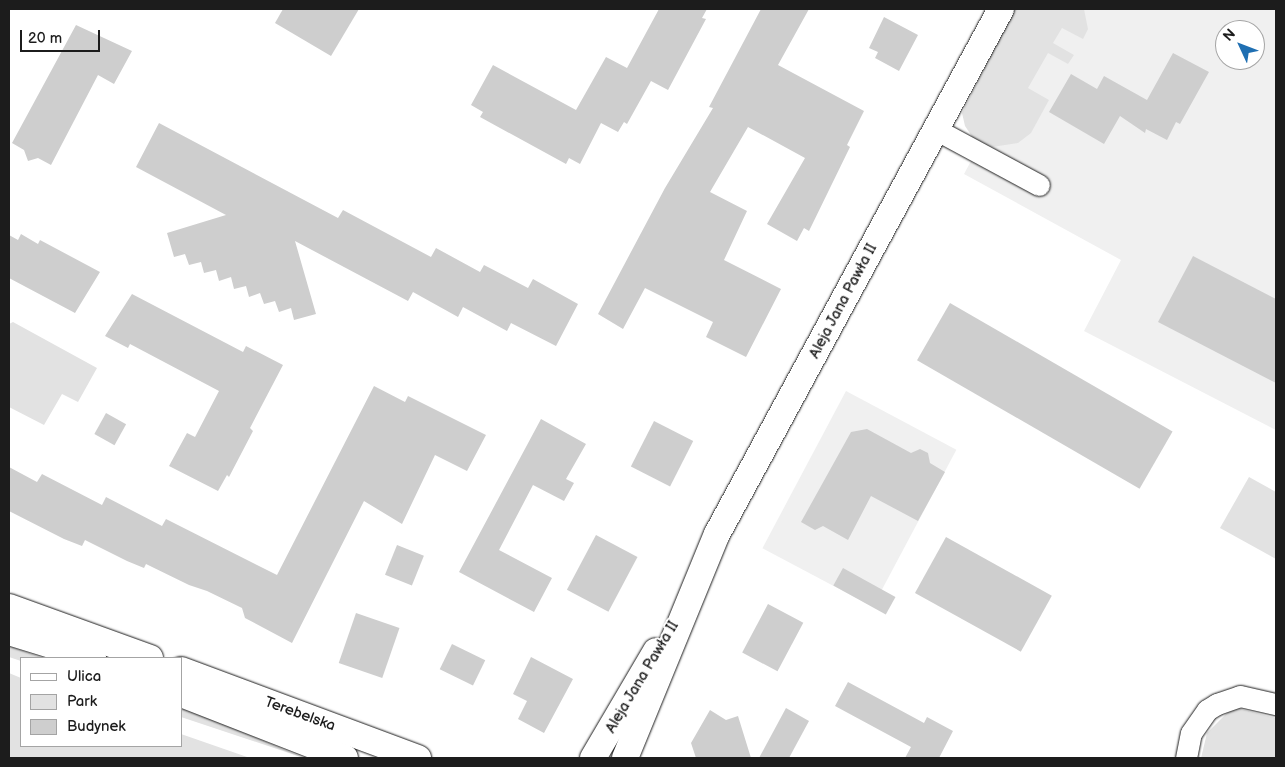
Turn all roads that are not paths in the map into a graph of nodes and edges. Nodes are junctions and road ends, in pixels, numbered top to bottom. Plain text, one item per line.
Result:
1 (1001, 9) edge
2 (935, 129) junction
3 (1039, 186) dead end
4 (692, 596) junction
5 (9, 607) edge
6 (9, 632) edge
7 (90, 657) edge
8 (147, 657) edge
9 (182, 670) edge
10 (182, 694) edge
11 (1276, 704) edge
12 (345, 758) edge
13 (418, 758) edge
14 (593, 758) edge
15 (625, 758) edge
16 (1186, 758) edge

1 - 2 street, Aleja Jana Pawła II
2 - 3 street
2 - 4 street, Aleja Jana Pawła II
4 - 14 street, Aleja Jana Pawła II
4 - 15 street, Aleja Jana Pawła II
5 - 8 street
6 - 7 street
9 - 13 street, Terebelska
10 - 12 street, Terebelska
11 - 16 street

